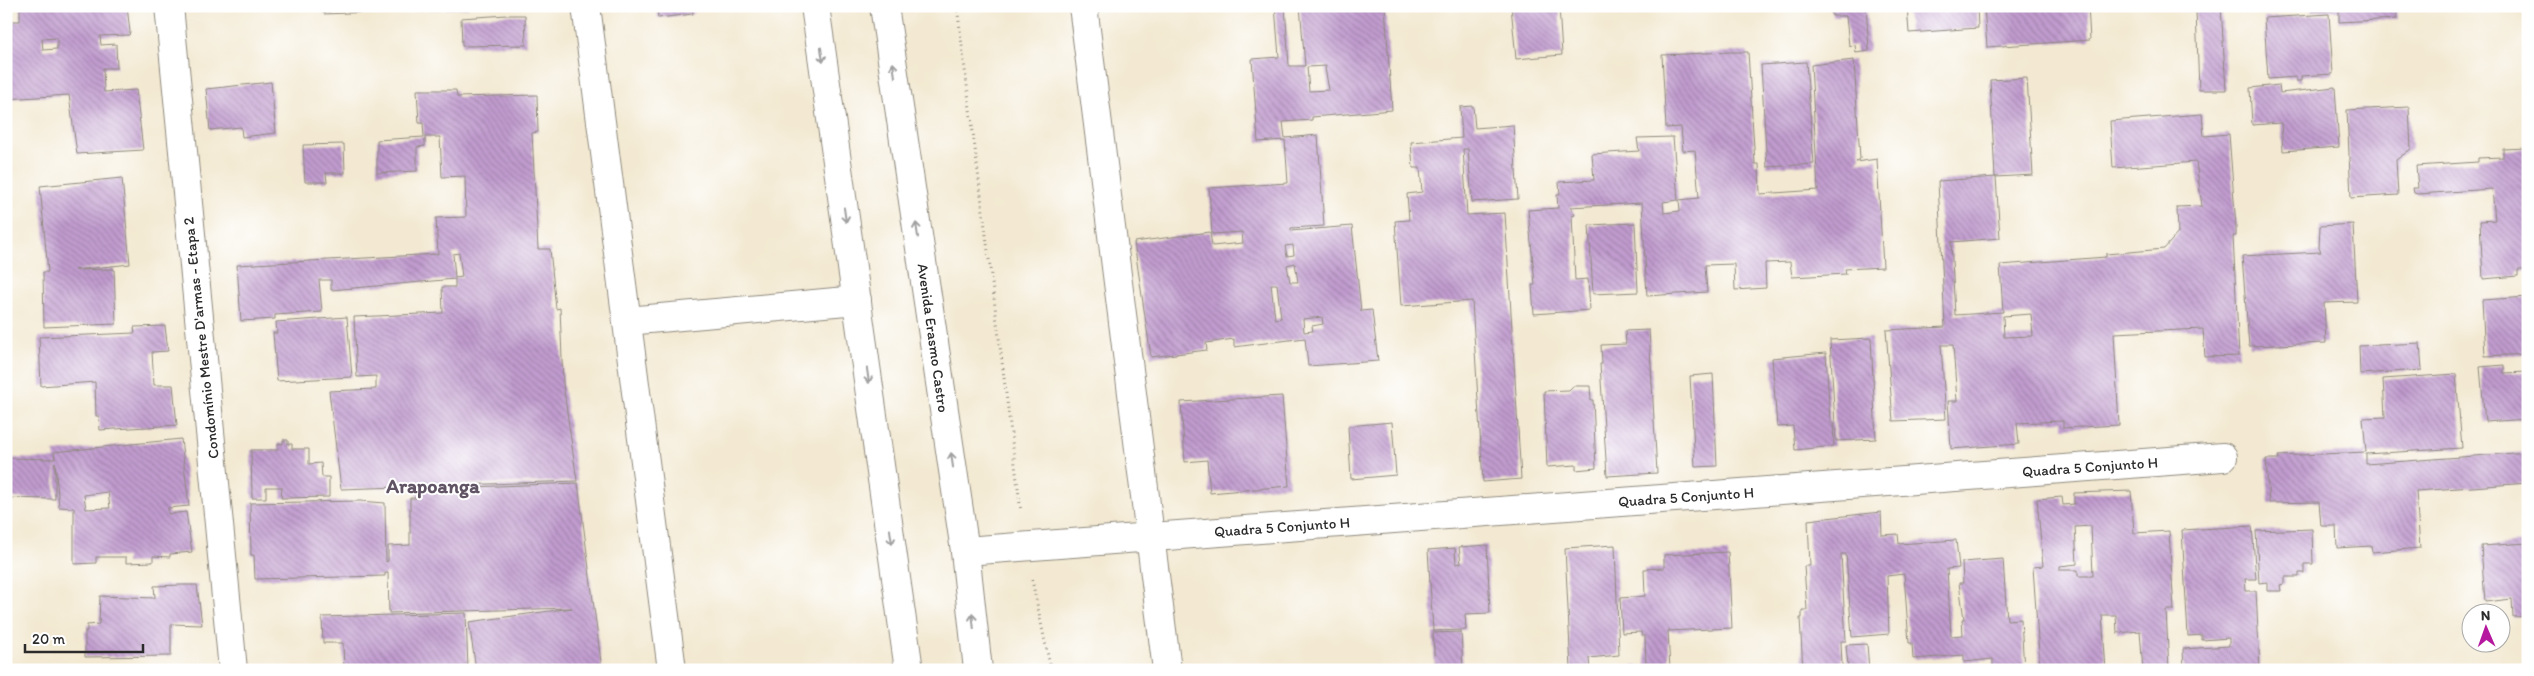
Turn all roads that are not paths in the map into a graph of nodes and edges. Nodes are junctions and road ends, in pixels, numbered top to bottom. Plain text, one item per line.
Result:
1 (169, 6) edge
2 (586, 6) edge
3 (815, 6) edge
4 (884, 6) edge
5 (1082, 6) edge
6 (857, 300) junction
7 (627, 321) junction
8 (2223, 457) dead end
9 (1149, 537) junction
10 (965, 551) junction
11 (233, 670) edge
12 (672, 670) edge
13 (909, 670) edge
14 (978, 670) edge
15 (1167, 670) edge

1 - 11 street, Condomínio Mestre D'armas - Etapa 2
2 - 7 street
3 -> 6 street
10 -> 4 street, Avenida Erasmo Castro
5 - 9 street
6 - 7 street
6 -> 13 street
7 - 12 street
8 - 9 street, Quadra 5 Conjunto H
9 - 10 street, Quadra 5 Conjunto H
9 - 15 street
14 -> 10 street, Avenida Erasmo Castro

